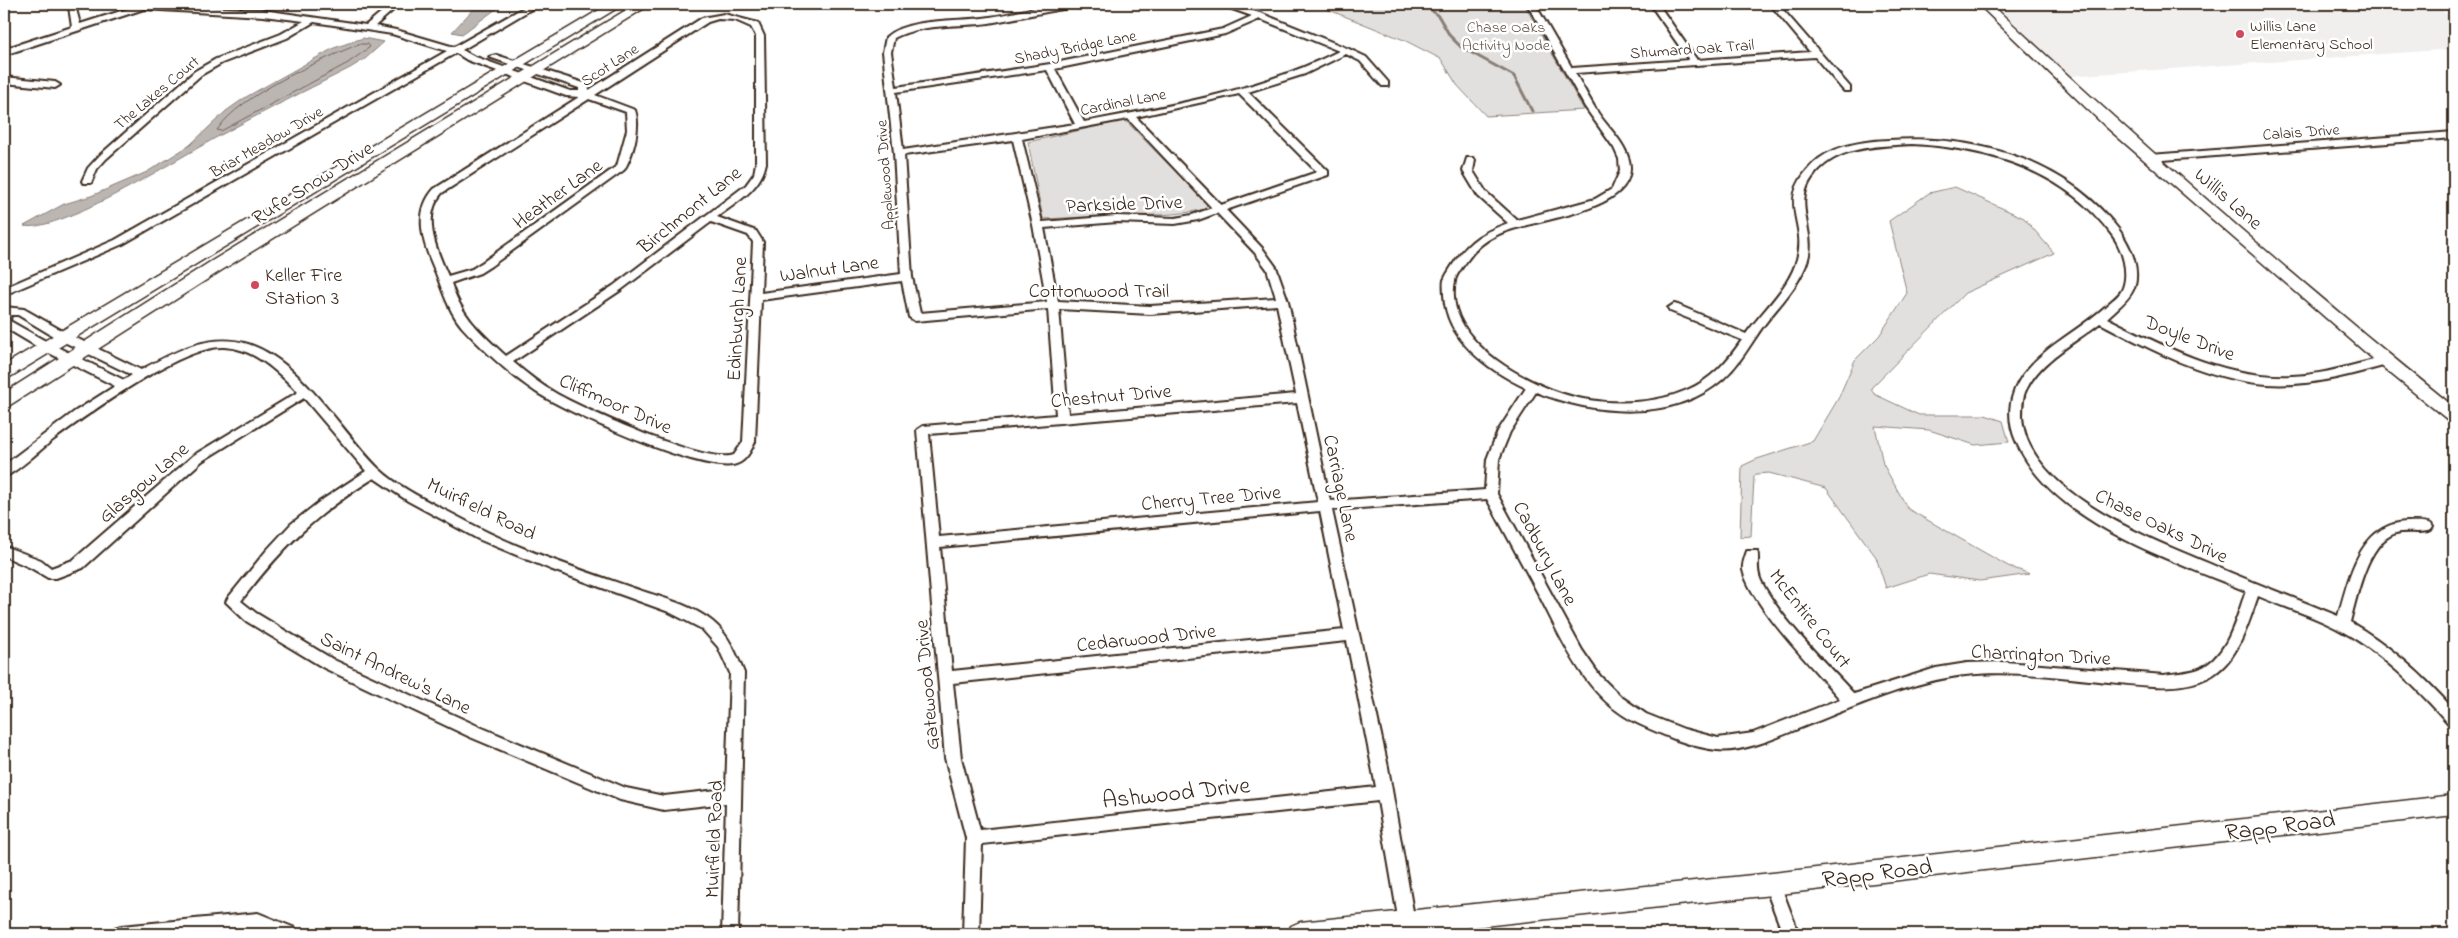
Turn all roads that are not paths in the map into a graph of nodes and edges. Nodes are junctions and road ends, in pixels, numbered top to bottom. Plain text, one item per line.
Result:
1 (275, 4) edge
2 (396, 4) edge
3 (536, 4) edge
4 (618, 4) edge
5 (645, 4) edge
6 (1073, 4) edge
7 (1222, 4) edge
8 (1531, 4) edge
9 (1654, 4) edge
10 (1774, 4) edge
11 (1984, 4) edge
12 (148, 5) edge
13 (72, 9) dead end
14 (264, 13) junction
15 (717, 16) joint
16 (1260, 16) junction
17 (313, 19) junction
18 (76, 27) junction
19 (369, 27) junction
20 (1346, 51) junction
21 (4, 52) edge
22 (459, 52) junction
23 (1817, 54) junction
24 (1695, 63) junction
25 (1050, 67) junction
26 (519, 71) junction
27 (1570, 72) junction
28 (4, 80) edge
29 (1385, 84) dead end
30 (55, 85) dead end
31 (1847, 89) dead end
32 (892, 90) junction
33 (1242, 92) junction
34 (586, 94) junction
35 (1130, 116) junction
36 (1081, 125) junction
37 (2454, 135) edge
38 (1017, 138) junction
39 (520, 140) joint
40 (899, 153) junction
41 (2150, 158) junction
42 (1470, 160) dead end
43 (87, 180) dead end
44 (1219, 209) junction
45 (711, 218) junction
46 (1514, 223) junction
47 (1038, 224) junction
48 (907, 277) junction
49 (444, 281) junction
50 (4, 292) edge
51 (757, 297) junction
52 (1282, 301) junction
53 (1053, 305) junction
54 (1674, 308) dead end
55 (5, 312) edge
56 (916, 317) joint
57 (2101, 319) junction
58 (62, 336) junction
59 (1749, 340) junction
60 (45, 346) junction
61 (86, 349) junction
62 (71, 359) junction
63 (506, 361) junction
64 (2386, 361) junction
65 (4, 373) edge
66 (142, 375) junction
67 (125, 386) junction
68 (1532, 388) junction
69 (306, 392) junction
70 (1302, 398) junction
71 (4, 401) edge
72 (2454, 416) edge
73 (1062, 418) junction
74 (923, 430) joint
75 (744, 452) joint
76 (4, 472) edge
77 (374, 472) junction
78 (1491, 494) junction
79 (1326, 506) junction
80 (2426, 527) dead end
81 (934, 543) junction
82 (4, 550) edge
83 (1752, 555) dead end
84 (2254, 589) junction
85 (2342, 625) junction
86 (1351, 635) junction
87 (944, 678) junction
88 (1851, 701) junction
89 (1641, 718) joint
90 (2454, 720) edge
91 (1384, 793) junction
92 (735, 795) junction
93 (2454, 805) edge
94 (974, 838) junction
95 (1772, 884) junction
96 (1407, 922) junction
97 (121, 934) edge
98 (289, 934) edge
99 (730, 934) edge
100 (971, 934) edge
101 (1300, 934) edge
102 (1791, 934) edge

1 - 14 street
2 - 19 street
3 - 22 street, Briar Meadow Drive
4 - 26 street, Rufe Snow Drive
5 - 26 street, Rufe Snow Drive
6 - 32 street, Applewood Drive
7 - 16 street
8 - 27 street, Chase Oaks Drive
9 - 24 street
10 - 23 street
11 - 41 street, Willis Lane
12 - 14 street, Heather Lane
12 - 18 street, Heather Lane
13 - 18 street
14 - 17 street, Heather Lane
15 - 34 street, Scot Lane
15 - 45 street, Birchmont Lane
16 - 20 street
16 - 25 street, Shady Bridge Lane
17 - 19 street, Heather Lane
17 - 43 street, The Lakes Court
18 - 21 street, Heather Lane
19 - 22 street, Heather Lane
20 - 29 street
20 - 33 street, Cardinal Lane
22 - 26 street, Heather Lane
22 - 50 street, Briar Meadow Drive
23 - 24 street, Shumard Oak Trail
23 - 31 street
24 - 27 street, Shumard Oak Trail
25 - 32 street, Shady Bridge Lane
25 - 36 street
26 - 34 street, Heather Lane
26 - 34 street, Heather Lane
26 - 58 street, Rufe Snow Drive
26 - 61 street, Rufe Snow Drive
27 - 46 street, Chase Oaks Drive
28 - 30 street
32 - 40 street, Applewood Drive
33 - 35 street, Cardinal Lane
33 - 44 street, Parkside Drive
34 - 39 street, Scot Lane
34 - 49 street, Heather Lane
35 - 36 street, Cardinal Lane
35 - 44 street, Carriage Lane
36 - 38 street, Cardinal Lane
37 - 41 street, Calais Drive
38 - 40 street, Cardinal Lane
38 - 47 street
39 - 49 street, Cliffmoor Drive
40 - 48 street, Applewood Drive
41 - 64 street, Willis Lane
42 - 46 street
44 - 47 street, Parkside Drive
44 - 52 street, Carriage Lane
45 - 51 street, Edinburgh Lane
45 - 63 street, Birchmont Lane
46 - 68 street, Chase Oaks Drive
47 - 53 street
48 - 51 street, Walnut Lane
48 - 56 street, Applewood Drive
49 - 63 street, Cliffmoor Drive
51 - 75 street, Edinburgh Lane
52 - 53 street, Cottonwood Trail
52 - 70 street, Carriage Lane
53 - 56 street, Cottonwood Trail
53 - 73 street
54 - 59 street
55 - 58 street
55 - 60 street
57 - 59 street, Chase Oaks Drive
57 - 64 street, Doyle Drive
57 - 84 street, Chase Oaks Drive
58 - 60 street, Rufe Snow Drive
58 - 61 street
59 - 68 street, Chase Oaks Drive
60 - 62 street
60 - 65 street, Rufe Snow Drive
61 - 62 street, Rufe Snow Drive
61 - 66 street
62 - 67 street
62 - 71 street, Rufe Snow Drive
63 - 75 street, Cliffmoor Drive
64 - 72 street, Willis Lane
66 - 67 street, Muirfield Road
66 - 69 street, Muirfield Road
67 - 76 street, Muirfield Road
68 - 78 street, Cadbury Lane
69 - 77 street, Muirfield Road
69 - 82 street, Glasgow Lane
70 - 73 street, Chestnut Drive
70 - 79 street, Carriage Lane
73 - 74 street, Chestnut Drive
74 - 81 street, Gatewood Drive
77 - 92 street, Muirfield Road
77 - 92 street, Saint Andrew's Lane
78 - 79 street, Cherry Tree Drive
78 - 89 street, Cadbury Lane
79 - 81 street, Cherry Tree Drive
79 - 86 street, Carriage Lane
80 - 85 street
81 - 87 street, Gatewood Drive
83 - 88 street, McEntire Court
84 - 85 street, Chase Oaks Drive
84 - 88 street, Charrington Drive
85 - 90 street, Chase Oaks Drive
86 - 87 street, Cedarwood Drive
86 - 91 street, Carriage Lane
87 - 94 street, Gatewood Drive
88 - 89 street, Charrington Drive
91 - 94 street, Ashwood Drive
91 - 96 street, Carriage Lane
92 - 99 street, Muirfield Road
93 - 95 street, Rapp Road
94 - 100 street, Gatewood Drive
95 - 96 street, Rapp Road
95 - 102 street
96 - 101 street, Rapp Road
97 - 98 street

